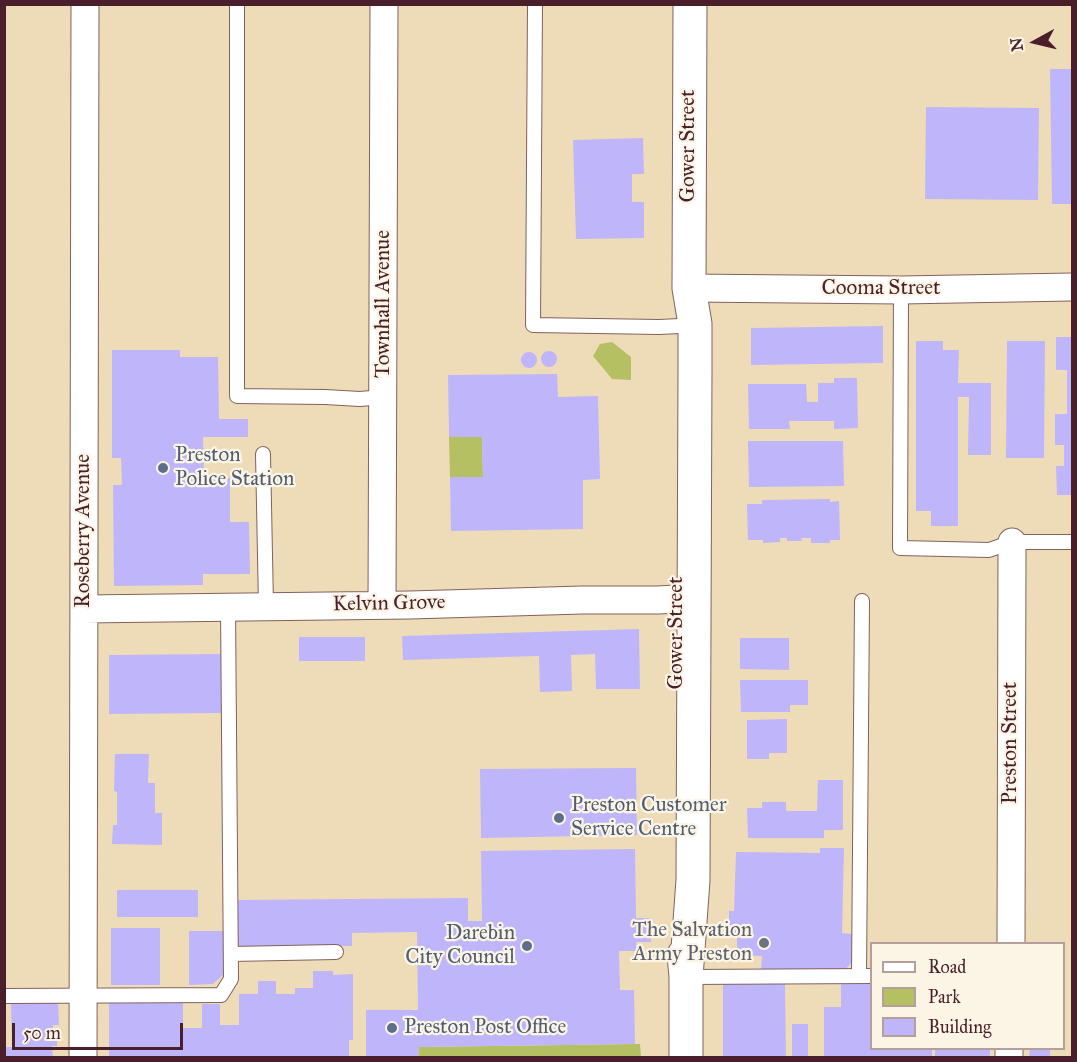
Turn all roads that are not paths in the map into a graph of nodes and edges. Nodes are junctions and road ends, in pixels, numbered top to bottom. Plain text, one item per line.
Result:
1 (85, 4) edge
2 (237, 4) edge
3 (384, 4) edge
4 (535, 4) edge
5 (690, 4) edge
6 (1072, 287) edge
7 (689, 288) junction
8 (901, 290) junction
9 (680, 326) junction
10 (383, 397) junction
11 (263, 454) dead end
12 (1012, 542) junction
13 (1072, 542) edge
14 (686, 598) junction
15 (862, 601) dead end
16 (382, 604) junction
17 (266, 606) junction
18 (228, 607) junction
19 (84, 609) junction
20 (1011, 942) edge
21 (336, 952) dead end
22 (231, 954) junction
23 (865, 976) edge
24 (686, 977) junction
25 (82, 995) junction
26 (4, 996) edge
27 (83, 1058) edge
28 (686, 1058) edge

1 - 19 street, Roseberry Avenue
2 - 10 lane
3 - 10 street, Townhall Avenue
4 - 9 lane
5 - 7 street, Gower Street
6 - 8 street, Cooma Street
7 - 8 street, Cooma Street
7 - 9 street, Gower Street
7 - 14 street, Gower Street
8 - 12 lane
9 - 14 street, Gower Street
10 - 16 street, Townhall Avenue
11 - 17 lane
12 - 13 lane
12 - 20 street, Preston Street
14 - 16 street, Kelvin Grove
14 - 24 street, Gower Street
15 - 23 lane
16 - 17 street, Kelvin Grove
17 - 18 street, Kelvin Grove
18 - 19 street, Kelvin Grove
18 - 22 lane
19 - 25 street, Roseberry Avenue
21 - 22 lane
22 - 25 lane
23 - 24 lane
24 - 28 street, Gower Street
25 - 26 lane
25 - 27 street, Roseberry Avenue

